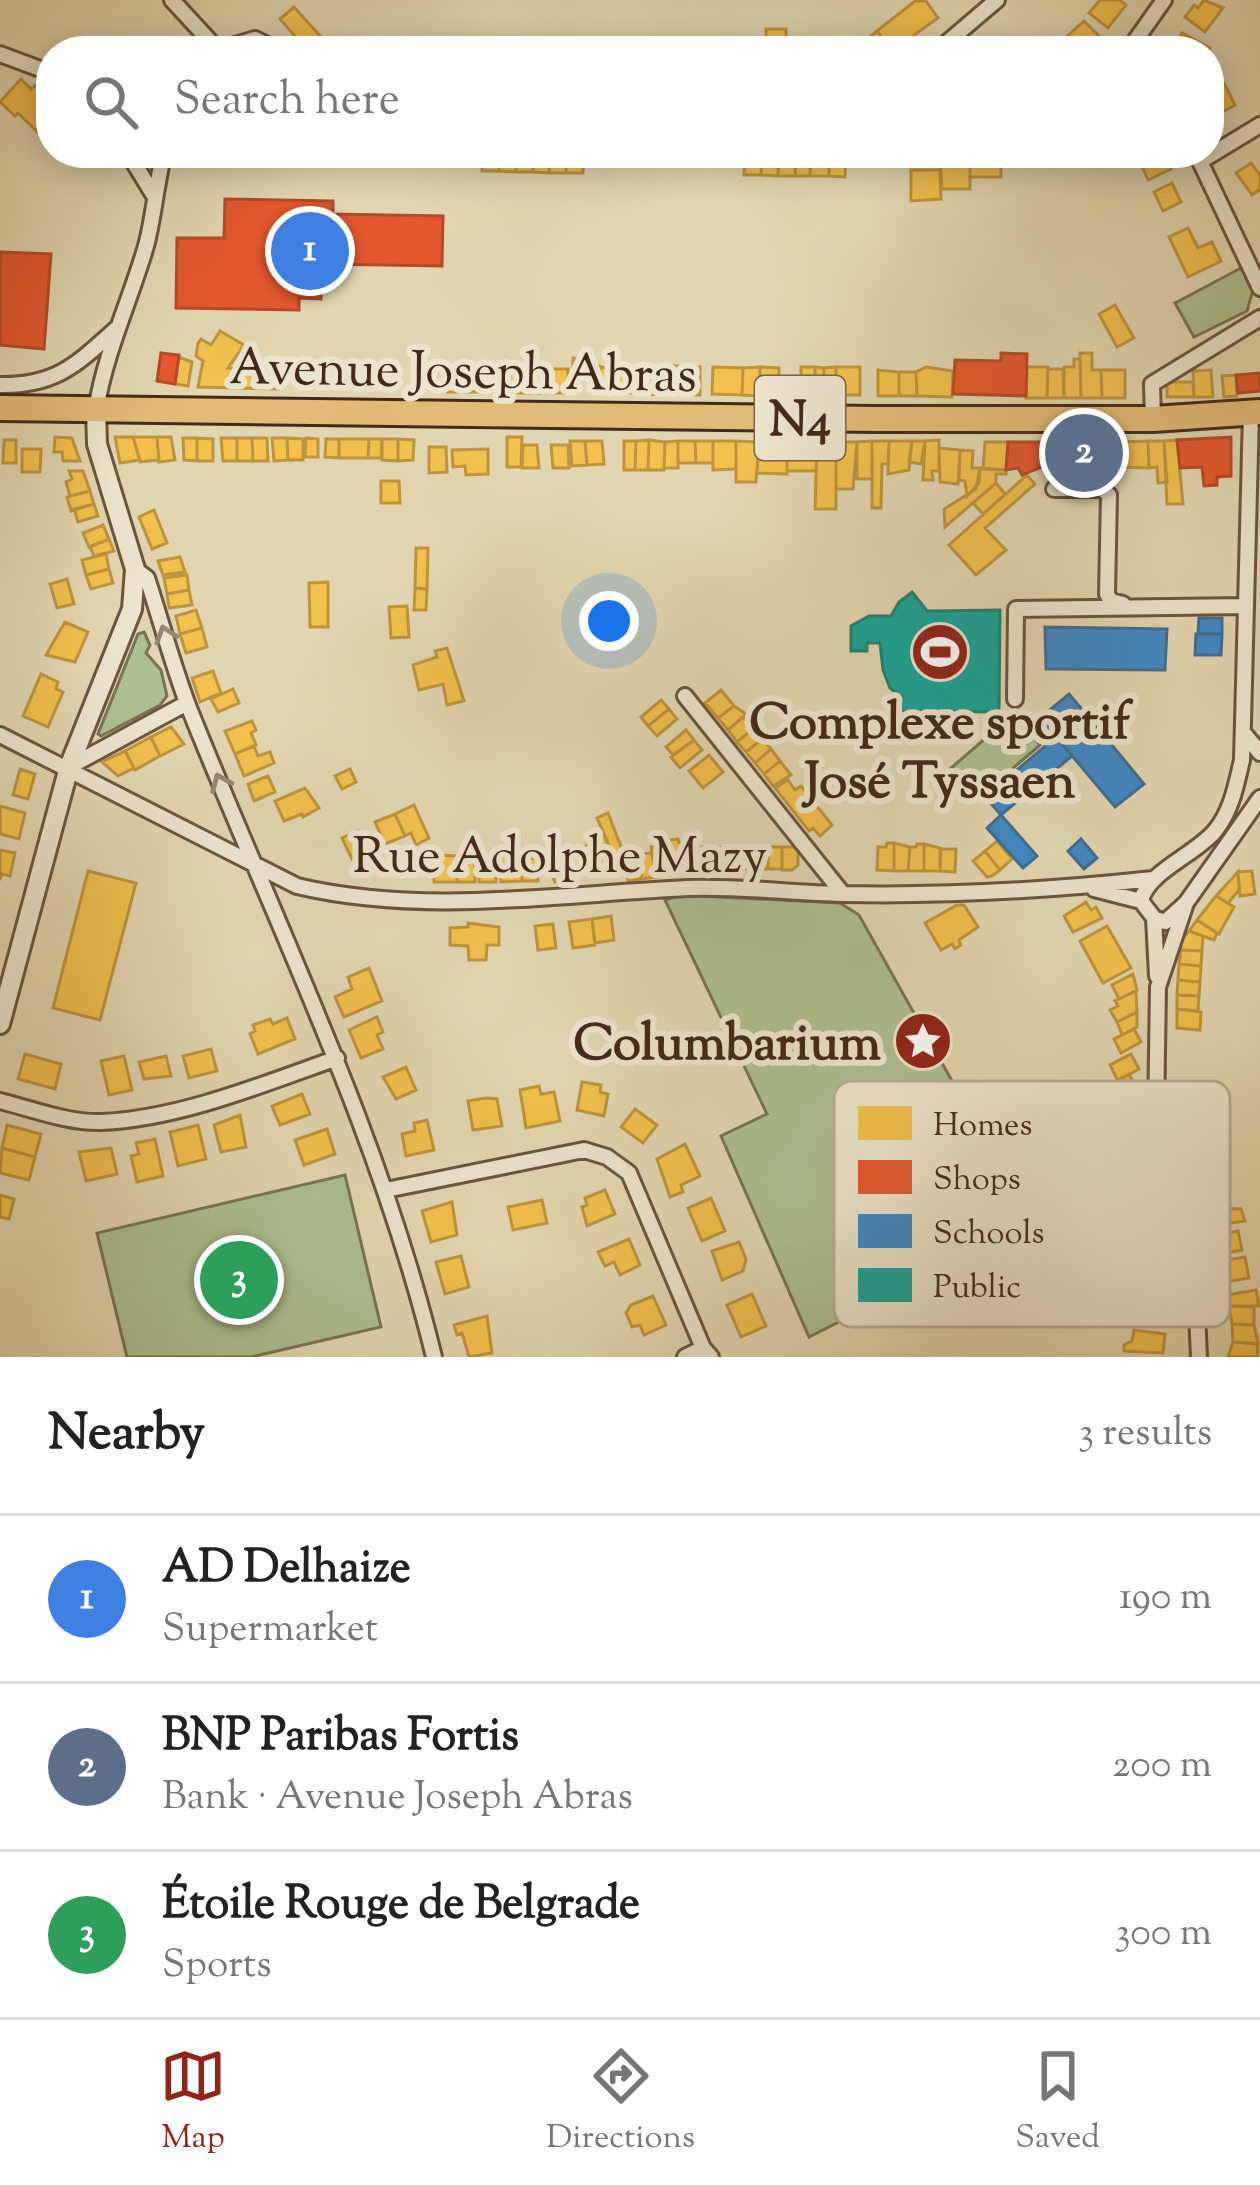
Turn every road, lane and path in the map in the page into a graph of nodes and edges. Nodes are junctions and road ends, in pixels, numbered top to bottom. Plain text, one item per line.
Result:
1 (172, 0) edge
2 (997, 0) edge
3 (1164, 0) edge
4 (205, 36) edge
5 (955, 36) edge
6 (1141, 36) edge
7 (0, 54) edge
8 (36, 67) edge
9 (1260, 125) edge
10 (1224, 144) edge
11 (137, 168) edge
12 (160, 168) edge
13 (1203, 168) edge
14 (153, 194) junction
15 (1260, 288) edge
16 (1260, 318) edge
17 (120, 325) junction
18 (0, 385) edge
19 (0, 408) edge
20 (96, 410) junction
21 (1255, 412) edge
22 (1153, 419) junction
23 (1054, 488) dead end
24 (135, 568) junction
25 (1134, 606) junction
26 (1246, 606) junction
27 (685, 696) dead end
28 (1015, 699) dead end
29 (187, 703) junction
30 (1244, 732) junction
31 (0, 735) edge
32 (1260, 757) edge
33 (1242, 760) junction
34 (69, 766) junction
35 (1236, 788) junction
36 (1260, 797) edge
37 (1192, 855) junction
38 (253, 861) junction
39 (1153, 879) junction
40 (1199, 883) junction
41 (1082, 887) junction
42 (843, 894) junction
43 (1141, 901) junction
44 (1186, 903) junction
45 (1154, 918) junction
46 (1158, 987) junction
47 (0, 1024) edge
48 (337, 1058) junction
49 (1157, 1081) edge
50 (0, 1101) edge
51 (386, 1190) junction
52 (1198, 1327) edge
53 (707, 1352) edge
54 (434, 1357) edge
55 (685, 1357) edge
56 (1199, 1357) edge

1 - 4 street
2 - 5 street
3 - 6 street
7 - 8 street
9 - 10 street
11 - 14 street
12 - 14 street
13 - 15 street
14 - 17 street
16 - 22 street
17 - 18 street
17 - 20 street
19 - 20 main road, N4
20 - 22 main road, Avenue Joseph Abras / N4
20 - 24 street
21 - 22 main road, Avenue Joseph Abras / N4
21 - 26 street
23 - 25 street
29 -> 24 street
24 - 34 street
25 - 26 street
25 - 28 street
26 - 30 street
27 - 42 street
29 - 34 street
38 -> 29 street
30 - 32 street
30 - 33 street
31 - 34 street, Rue Adolphe Mazy
32 - 33 street
33 - 35 street
34 - 38 street, Rue Adolphe Mazy
34 - 47 street
35 - 36 street
35 - 37 street
36 - 40 street
37 - 39 street
37 - 40 street
38 - 42 street, Rue Adolphe Mazy
38 - 48 street
39 - 41 street, Rue Adolphe Mazy
39 - 43 street
40 - 44 street
41 - 42 street, Rue Adolphe Mazy
41 - 43 street, Rue Adolphe Mazy
43 - 45 street
44 - 45 street
44 - 46 street
45 - 46 street
46 - 49 street
48 - 50 street
48 - 51 street
51 - 53 street
51 - 54 street
52 - 56 street
53 - 55 street

